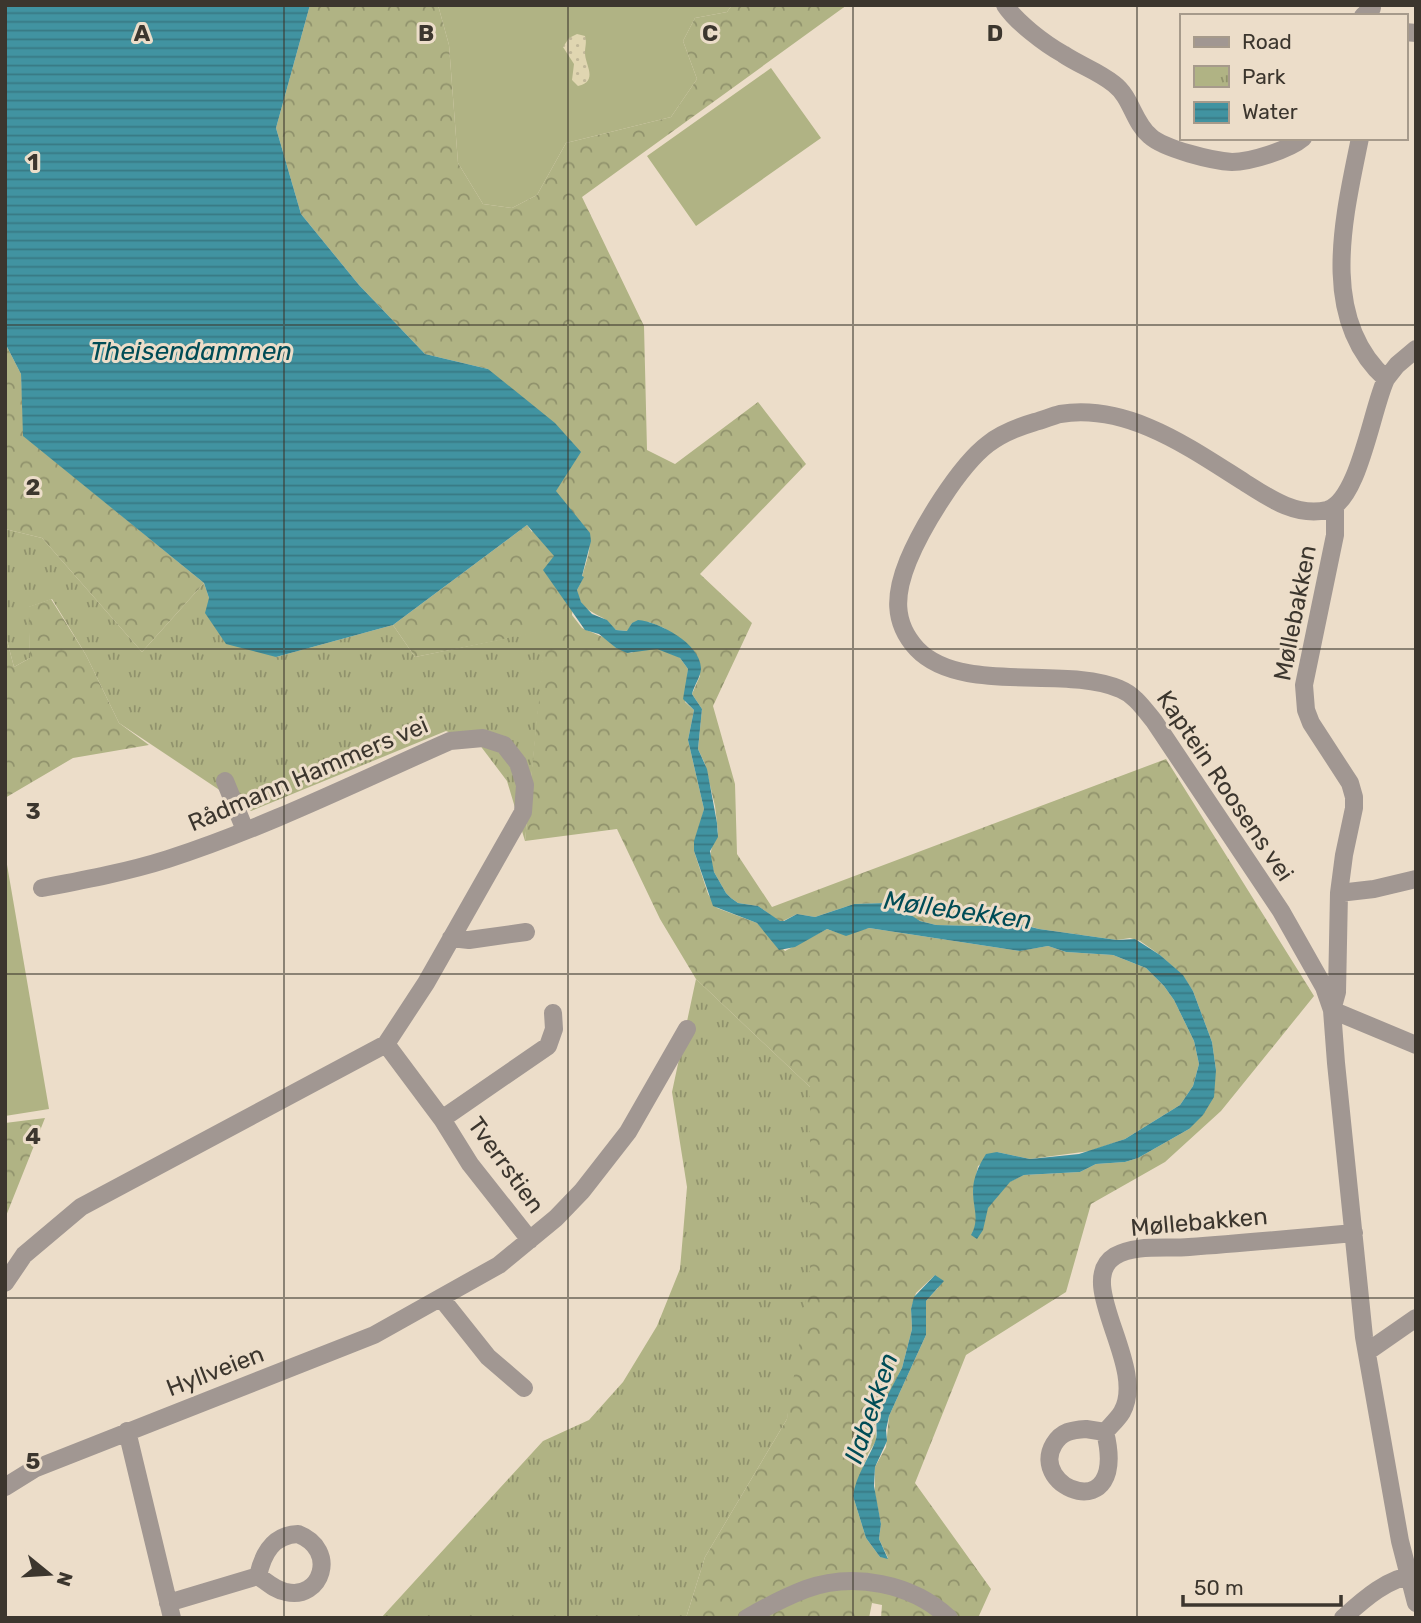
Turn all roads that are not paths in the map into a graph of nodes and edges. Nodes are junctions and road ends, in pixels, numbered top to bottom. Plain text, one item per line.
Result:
1 (1005, 5) edge
2 (1300, 140) edge
3 (1360, 140) edge
4 (1416, 349) edge
5 (1386, 379) junction
6 (1335, 507) junction
7 (225, 781) dead end
8 (245, 830) junction
9 (1416, 879) edge
10 (42, 888) dead end
11 (1339, 893) junction
12 (526, 932) dead end
13 (451, 938) junction
14 (1332, 1010) junction
15 (553, 1013) dead end
16 (687, 1029) dead end
17 (386, 1044) junction
18 (1416, 1045) edge
19 (442, 1119) junction
20 (1354, 1233) junction
21 (530, 1240) junction
22 (5, 1283) edge
23 (441, 1298) junction
24 (1416, 1318) edge
25 (1367, 1352) junction
26 (524, 1388) dead end
27 (127, 1431) junction
28 (1105, 1432) dead end
29 (5, 1487) edge
30 (1412, 1575) edge
31 (258, 1576) dead end
32 (1416, 1603) edge
33 (170, 1611) edge
34 (747, 1618) edge
35 (949, 1618) edge
36 (1343, 1618) edge

1 - 2 street
3 - 5 street
4 - 5 street
5 - 6 street, Møllebakken
6 - 11 street, Møllebakken
6 - 14 street, Kaptein Roosens vei
7 - 8 street
8 - 10 street, Rådmann Hammers vei
8 - 13 street, Rådmann Hammers vei
9 - 11 street
11 - 14 street, Møllebakken
12 - 13 street
13 - 17 street, Rådmann Hammers vei
14 - 18 street
14 - 20 street, Møllebakken
15 - 19 street, Tverrstien
16 - 21 street, Hyllveien
17 - 19 street, Tverrstien
17 - 22 street, Rådmann Hammers vei
19 - 21 street, Tverrstien
20 - 25 street, Møllebakken
20 - 28 street, Møllebakken
21 - 23 street, Hyllveien
23 - 26 street
23 - 27 street, Hyllveien
24 - 25 street
25 - 30 street, Møllebakken
27 - 29 street, Hyllveien
27 - 33 street
30 - 32 street, Møllebakken
30 - 36 street
31 - 33 street
34 - 35 street

